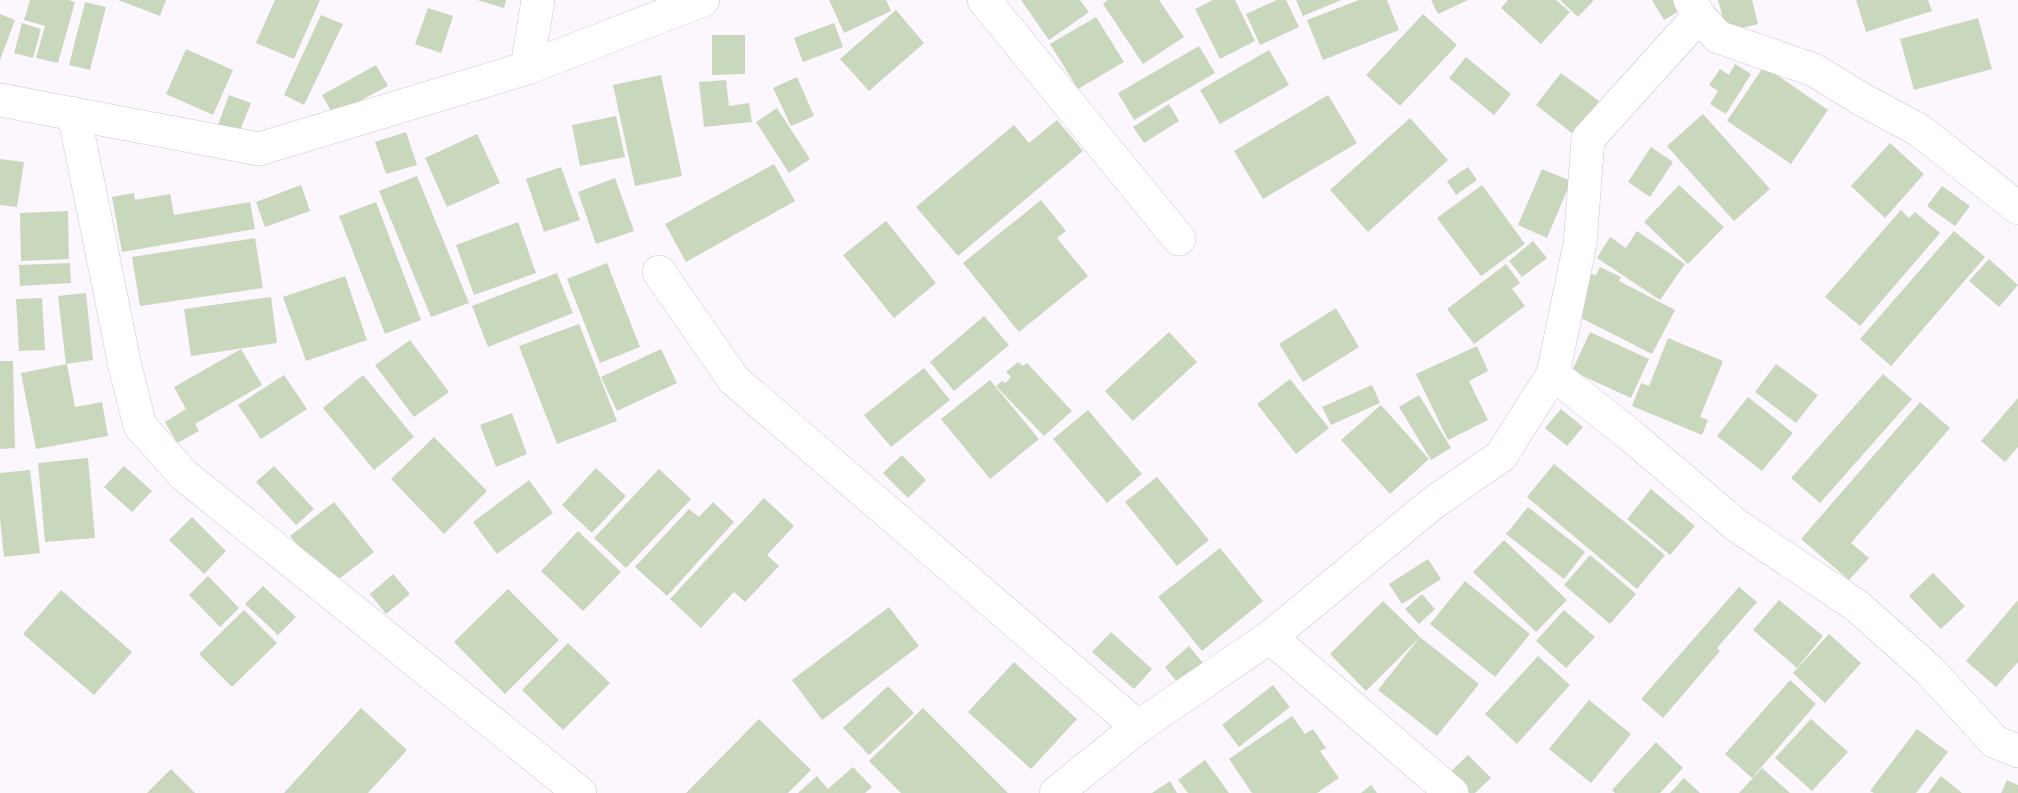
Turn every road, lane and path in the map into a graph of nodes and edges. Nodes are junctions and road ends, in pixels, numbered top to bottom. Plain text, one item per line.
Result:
1 (538, 0) edge
2 (703, 0) edge
3 (984, 0) edge
4 (1694, 8) edge
5 (527, 68) junction
6 (0, 100) edge
7 (74, 114) junction
8 (2018, 208) edge
9 (1179, 238) dead end
10 (659, 272) dead end
11 (1553, 375) junction
12 (1270, 637) junction
13 (1138, 727) junction
14 (2018, 751) edge
15 (580, 793) edge
16 (1056, 793) edge
17 (1452, 793) edge

1 - 5 street
2 - 5 street
3 - 9 street
4 - 8 street
4 - 11 street
5 - 7 street
6 - 7 street
7 - 15 street
10 - 13 street
11 - 12 street
11 - 14 street
12 - 13 street
12 - 17 street
13 - 16 street

